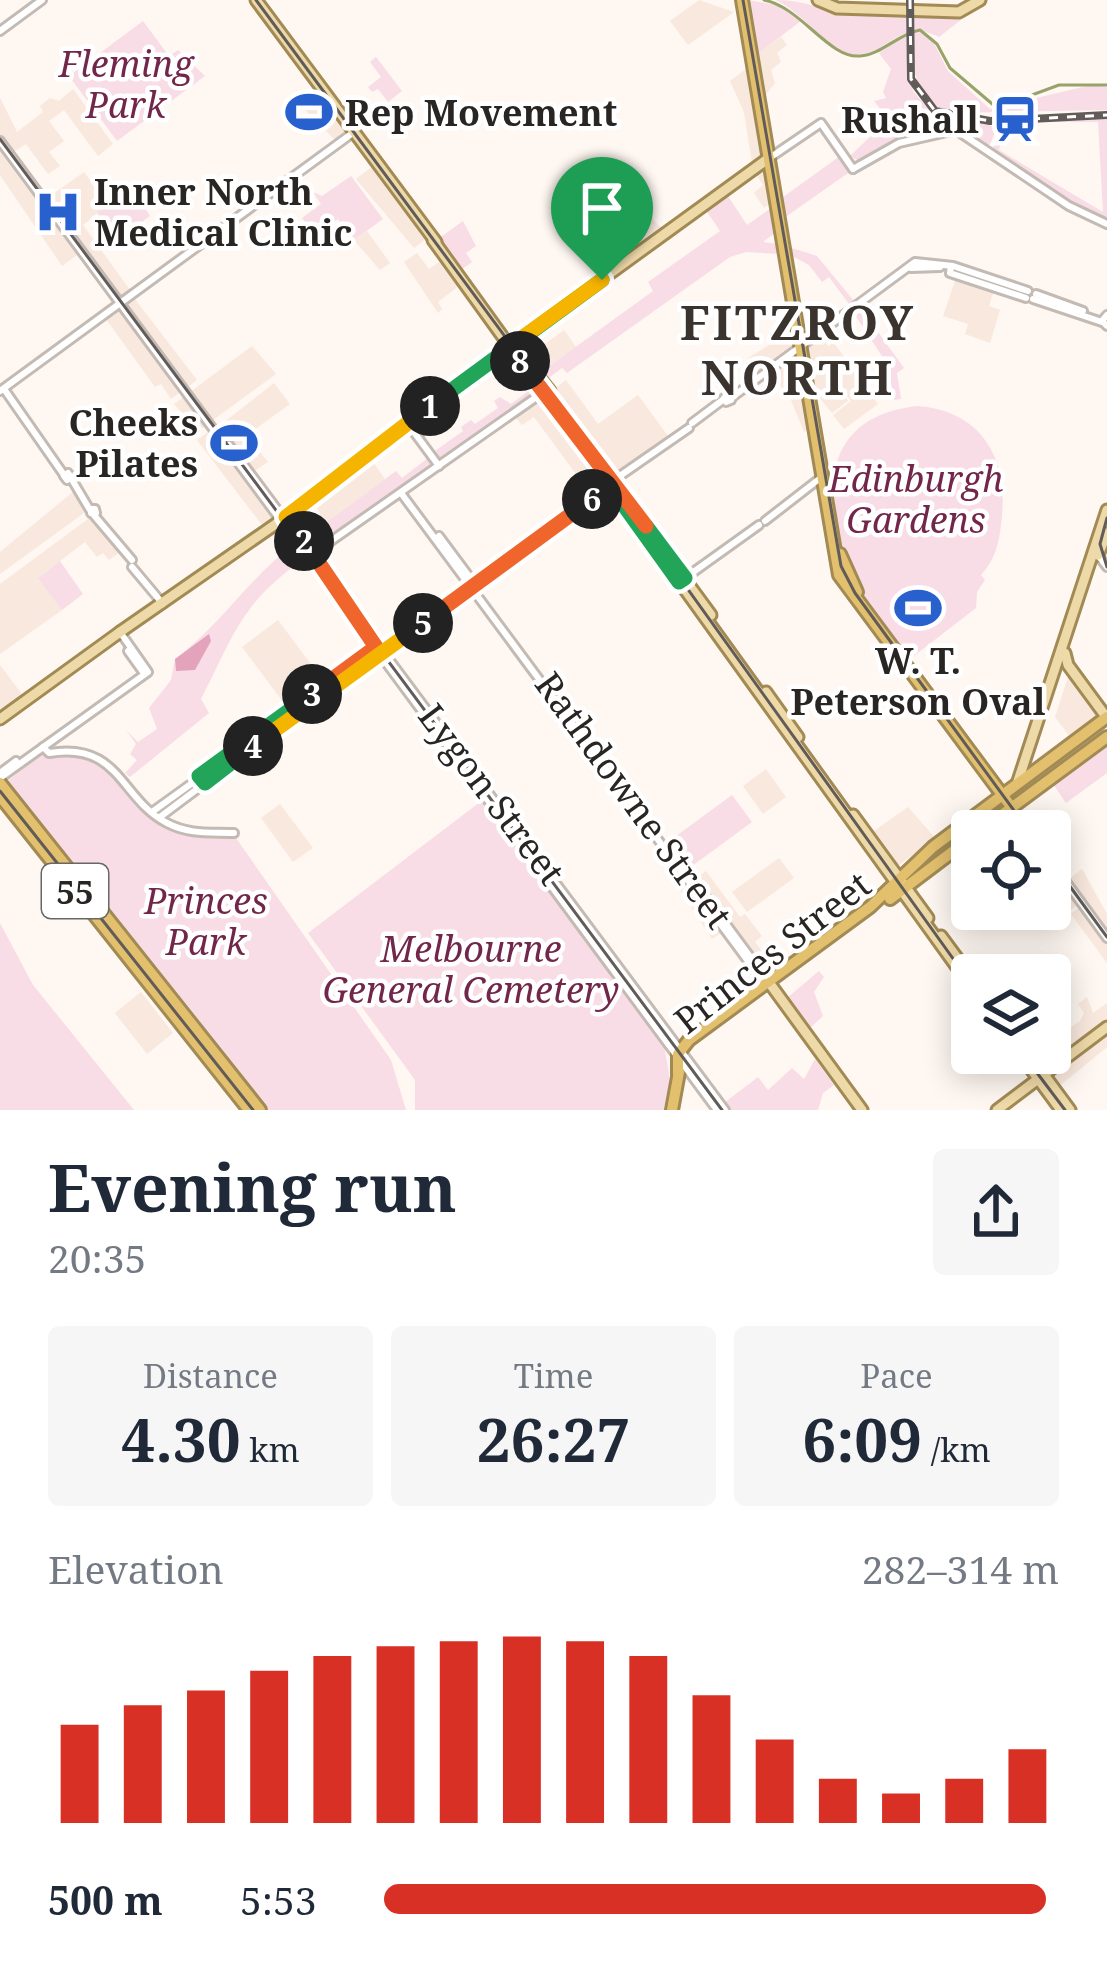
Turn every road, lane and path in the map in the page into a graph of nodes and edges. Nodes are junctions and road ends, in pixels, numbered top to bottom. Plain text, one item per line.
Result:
1 (40, 0) edge
2 (256, 0) edge
3 (818, 0) edge
4 (982, 0) edge
5 (743, 3) edge
6 (0, 30) edge
7 (354, 132) junction
8 (0, 141) edge
9 (769, 158) junction
10 (1104, 222) edge
11 (118, 304) junction
12 (1105, 320) edge
13 (512, 345) junction
14 (801, 345) junction
15 (2, 390) edge
16 (546, 390) junction
17 (410, 425) junction
18 (440, 465) junction
19 (820, 480) junction
20 (612, 483) junction
21 (403, 491) junction
22 (1107, 510) edge
23 (282, 516) junction
24 (1107, 533) edge
25 (1100, 548) edge
26 (313, 555) junction
27 (1107, 566) edge
28 (682, 580) junction
29 (473, 585) junction
30 (162, 603) junction
31 (119, 634) junction
32 (1066, 644) junction
33 (381, 649) junction
34 (1070, 668) junction
35 (1055, 672) junction
36 (1107, 717) edge
37 (0, 719) edge
38 (1107, 737) edge
39 (42, 745) junction
40 (1015, 786) junction
41 (0, 787) edge
42 (1002, 796) junction
43 (1012, 808) junction
44 (1009, 810) edge
45 (156, 814) junction
46 (18, 816) junction
47 (230, 832) dead end
48 (951, 850) edge
49 (66, 875) junction
50 (899, 883) junction
51 (1071, 889) edge
52 (1107, 938) edge
53 (122, 946) junction
54 (954, 954) edge
55 (951, 958) edge
56 (768, 985) junction
57 (1107, 1027) edge
58 (188, 1030) junction
59 (679, 1058) junction
60 (1039, 1076) junction
61 (247, 1104) edge
62 (857, 1106) edge
63 (672, 1110) edge
64 (721, 1110) edge
65 (993, 1110) edge
66 (1060, 1110) edge
67 (1070, 1110) edge

1 - 6 street
2 - 7 main road
3 - 4 main road
5 - 9 highway
7 - 11 street
7 - 13 main road
8 - 11 street, Lygon Street
9 - 10 street
9 - 13 main road
9 - 14 highway
11 - 15 street
11 - 23 street, Lygon Street
12 - 14 street
13 - 16 main road
13 - 17 main road
14 - 19 highway
14 - 20 street
15 - 30 street
16 - 18 street
16 - 20 main road
17 - 18 street
17 - 23 main road
18 - 21 street
19 - 28 street
19 - 42 highway
20 - 28 main road
20 - 29 street
21 - 26 street
21 - 29 street, Rathdowne Street
22 - 25 main road
23 - 26 street, Lygon Street
23 - 30 main road
24 - 25 main road
25 - 27 street
25 - 27 street
25 - 32 main road
26 - 33 street, Lygon Street
28 - 50 main road
29 - 33 street
29 - 56 street, Rathdowne Street
30 - 31 main road
31 - 37 main road
31 - 39 street
32 - 34 main road
32 - 35 main road
33 - 45 street
33 - 59 street, Lygon Street
34 - 35 main road
34 - 36 main road
35 - 40 main road
36 - 40 highway
38 - 43 highway
39 - 41 street
39 - 45 street
40 - 42 highway
41 - 46 highway, 55
41 - 46 highway, 55
42 - 43 highway
42 - 50 highway
43 - 44 highway
45 - 47 street
46 - 49 highway, 55
48 - 50 highway
49 - 53 highway, 55
49 - 53 highway, 55
50 - 54 main road
50 - 55 main road
50 - 56 highway, Princes Street
51 - 52 street
53 - 58 highway, 55
56 - 59 highway, Princes Street
56 - 62 main road, Rathdowne Street
57 - 60 main road
58 - 61 highway, 55
58 - 61 highway, 55
59 - 63 highway
59 - 64 street, Lygon Street
60 - 65 main road
60 - 66 main road
60 - 67 main road

